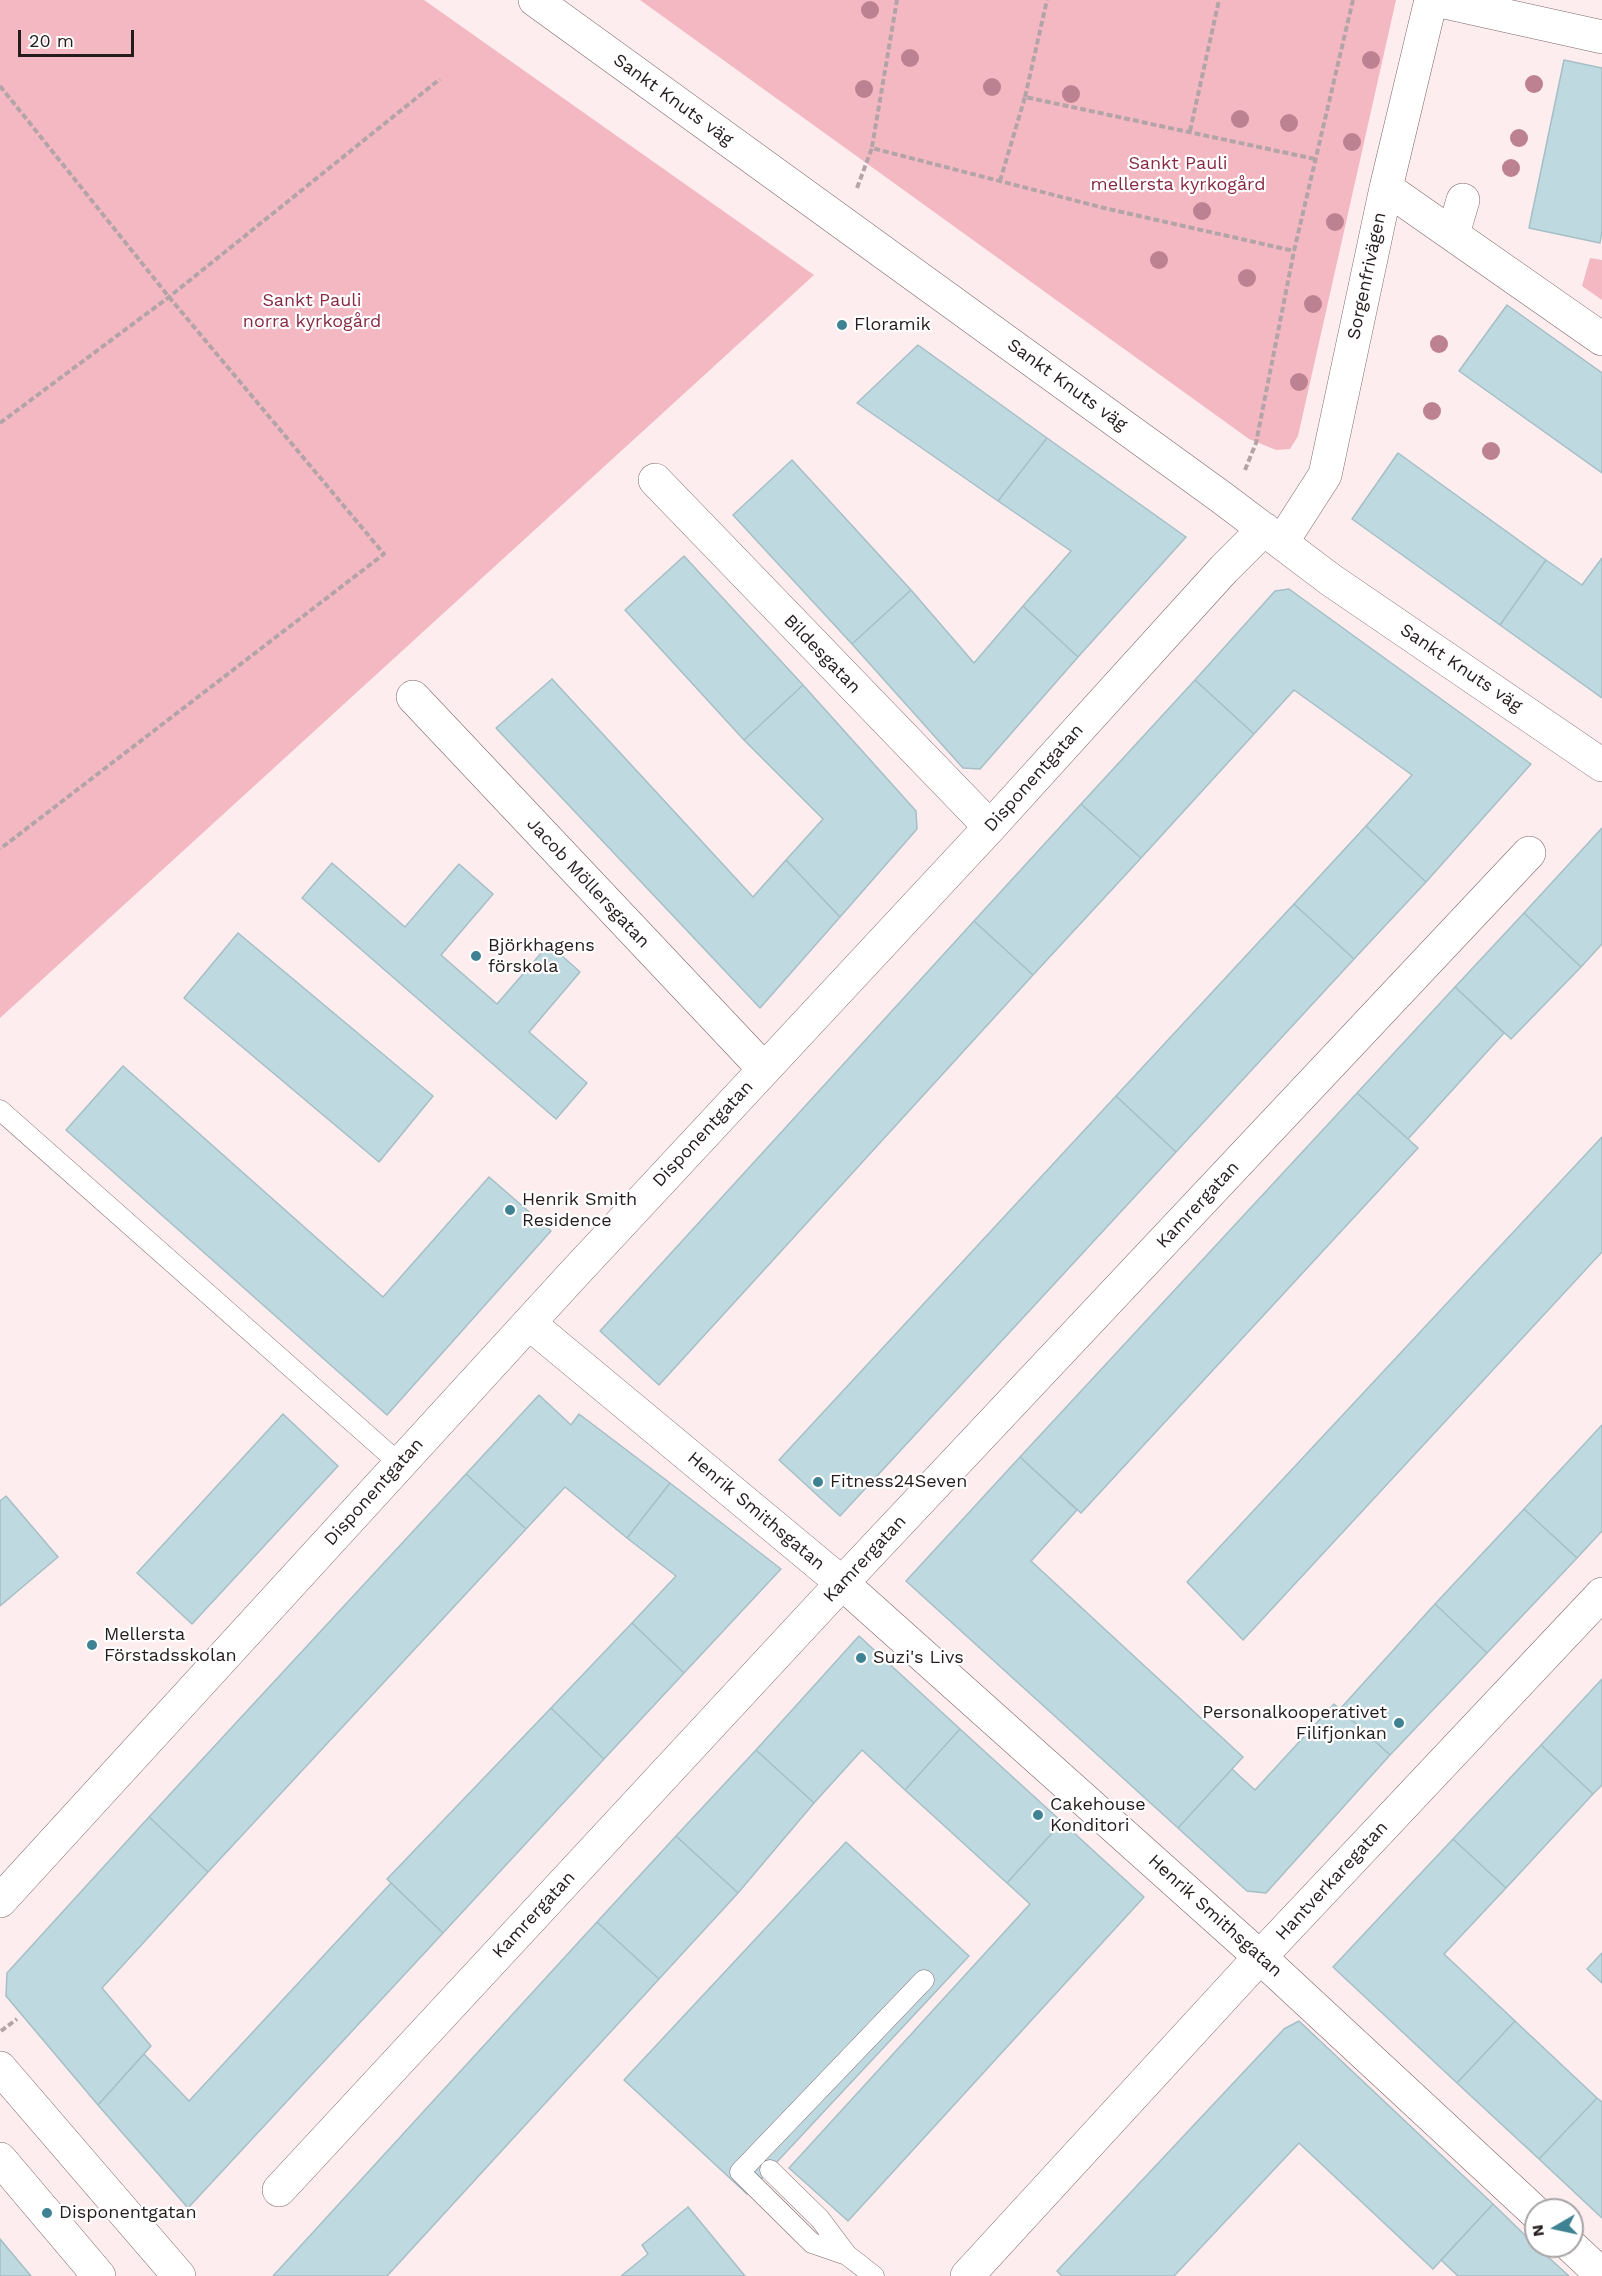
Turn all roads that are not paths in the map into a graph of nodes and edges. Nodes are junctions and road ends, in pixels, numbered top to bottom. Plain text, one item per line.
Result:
1 (535, 0) edge
2 (1431, 0) edge
3 (1436, 0) edge
4 (1602, 37) edge
5 (1386, 188) junction
6 (1464, 200) dead end
7 (1453, 234) junction
8 (1602, 339) edge
9 (655, 480) dead end
10 (1273, 535) junction
11 (413, 697) dead end
12 (1602, 765) edge
13 (990, 827) junction
14 (1529, 853) dead end
15 (764, 1069) junction
16 (0, 1110) edge
17 (530, 1324) junction
18 (400, 1464) junction
19 (842, 1583) junction
20 (1602, 1594) edge
21 (0, 1901) edge
22 (1260, 1957) junction
23 (924, 1980) dead end
24 (0, 2068) edge
25 (0, 2159) edge
26 (770, 2170) dead end
27 (279, 2190) dead end
28 (1524, 2202) edge
29 (847, 2255) junction
30 (1584, 2258) edge
31 (1602, 2274) edge
32 (99, 2276) edge
33 (179, 2276) edge
34 (874, 2276) edge
35 (967, 2276) edge

1 - 10 street, Sankt Knuts väg
2 - 5 street, Sorgenfrivägen
3 - 4 street
5 - 7 street
5 - 10 street, Sorgenfrivägen
6 - 7 street
7 - 8 street
9 - 13 street, Bildesgatan
10 - 12 street, Sankt Knuts väg
10 - 13 street, Disponentgatan
11 - 15 street, Jacob Möllersgatan
13 - 15 street, Disponentgatan
14 - 19 street, Kamrergatan
15 - 17 street, Disponentgatan
16 - 18 lane
17 - 18 street, Disponentgatan
17 - 19 street, Henrik Smithsgatan
18 - 21 street, Disponentgatan
19 - 22 street, Henrik Smithsgatan
19 - 27 street, Kamrergatan
20 - 22 street, Hantverkaregatan
22 - 28 street, Henrik Smithsgatan
22 - 35 street, Hantverkaregatan
23 - 29 lane
24 - 33 street
25 - 32 street
26 - 29 lane
29 - 34 lane
30 - 31 street

